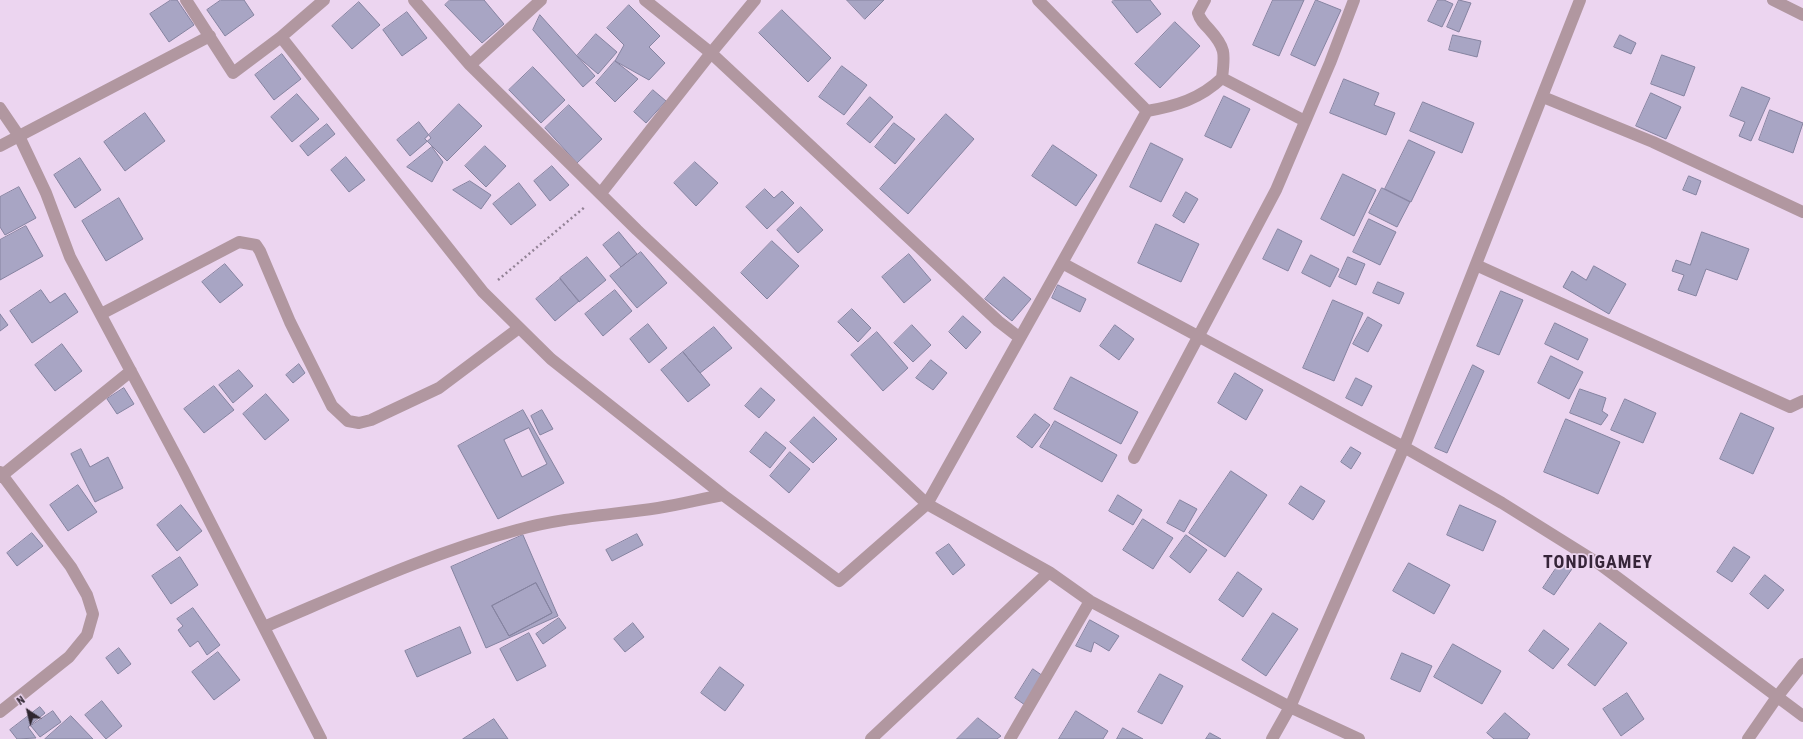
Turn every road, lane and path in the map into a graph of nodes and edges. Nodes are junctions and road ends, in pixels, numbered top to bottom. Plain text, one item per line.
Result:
1 (186, 0) edge
2 (324, 0) edge
3 (414, 0) edge
4 (541, 0) edge
5 (645, 0) edge
6 (755, 0) edge
7 (1038, 0) edge
8 (1205, 0) edge
9 (1354, 0) edge
10 (1580, 0) edge
11 (1773, 0) edge
12 (1803, 15) edge
13 (210, 36) junction
14 (281, 37) junction
15 (711, 53) junction
16 (470, 66) junction
17 (1222, 78) junction
18 (1543, 97) junction
19 (0, 108) edge
20 (1147, 111) junction
21 (1305, 121) junction
22 (19, 136) junction
23 (0, 146) edge
24 (601, 193) junction
25 (1803, 212) edge
26 (1062, 263) junction
27 (1476, 265) junction
28 (483, 292) junction
29 (101, 314) junction
30 (519, 328) junction
31 (1199, 336) junction
32 (1020, 338) junction
33 (131, 371) junction
34 (1803, 401) edge
35 (1404, 447) junction
36 (1134, 458) dead end
37 (1, 474) edge
38 (723, 495) junction
39 (927, 504) junction
40 (1049, 572) junction
41 (1090, 601) junction
42 (264, 627) junction
43 (1803, 664) edge
44 (1777, 697) junction
45 (1290, 707) junction
46 (0, 712) edge
47 (1803, 716) edge
48 (321, 739) edge
49 (871, 739) edge
50 (1010, 739) edge
51 (1272, 739) edge
52 (1359, 739) edge
53 (1748, 739) edge

1 - 13 street
2 - 14 street
3 - 16 street
4 - 16 street
5 - 15 street
6 - 15 street
7 - 20 street
8 - 17 street
9 - 21 street
10 - 18 street
11 - 12 street
13 - 14 street
13 - 22 street
14 - 28 street
15 - 24 street
15 - 32 street
16 - 24 street
17 - 20 street
17 - 21 street
18 - 25 street
18 - 27 street
19 - 22 street
20 - 26 street
21 - 31 street
22 - 23 street
22 - 29 street
24 - 28 path
24 - 39 street
26 - 31 street
26 - 32 street
27 - 34 street
27 - 35 street
28 - 30 street
29 - 30 street
29 - 33 street
30 - 38 street
31 - 35 street
31 - 36 street
32 - 39 street
33 - 37 street
33 - 42 street
35 - 44 street
35 - 45 street
37 - 46 street
38 - 39 street
38 - 42 street
39 - 40 street
40 - 41 street
40 - 49 street
41 - 45 street
41 - 50 street
42 - 48 street
43 - 44 street
44 - 47 street
44 - 53 street
45 - 51 street
45 - 52 street

